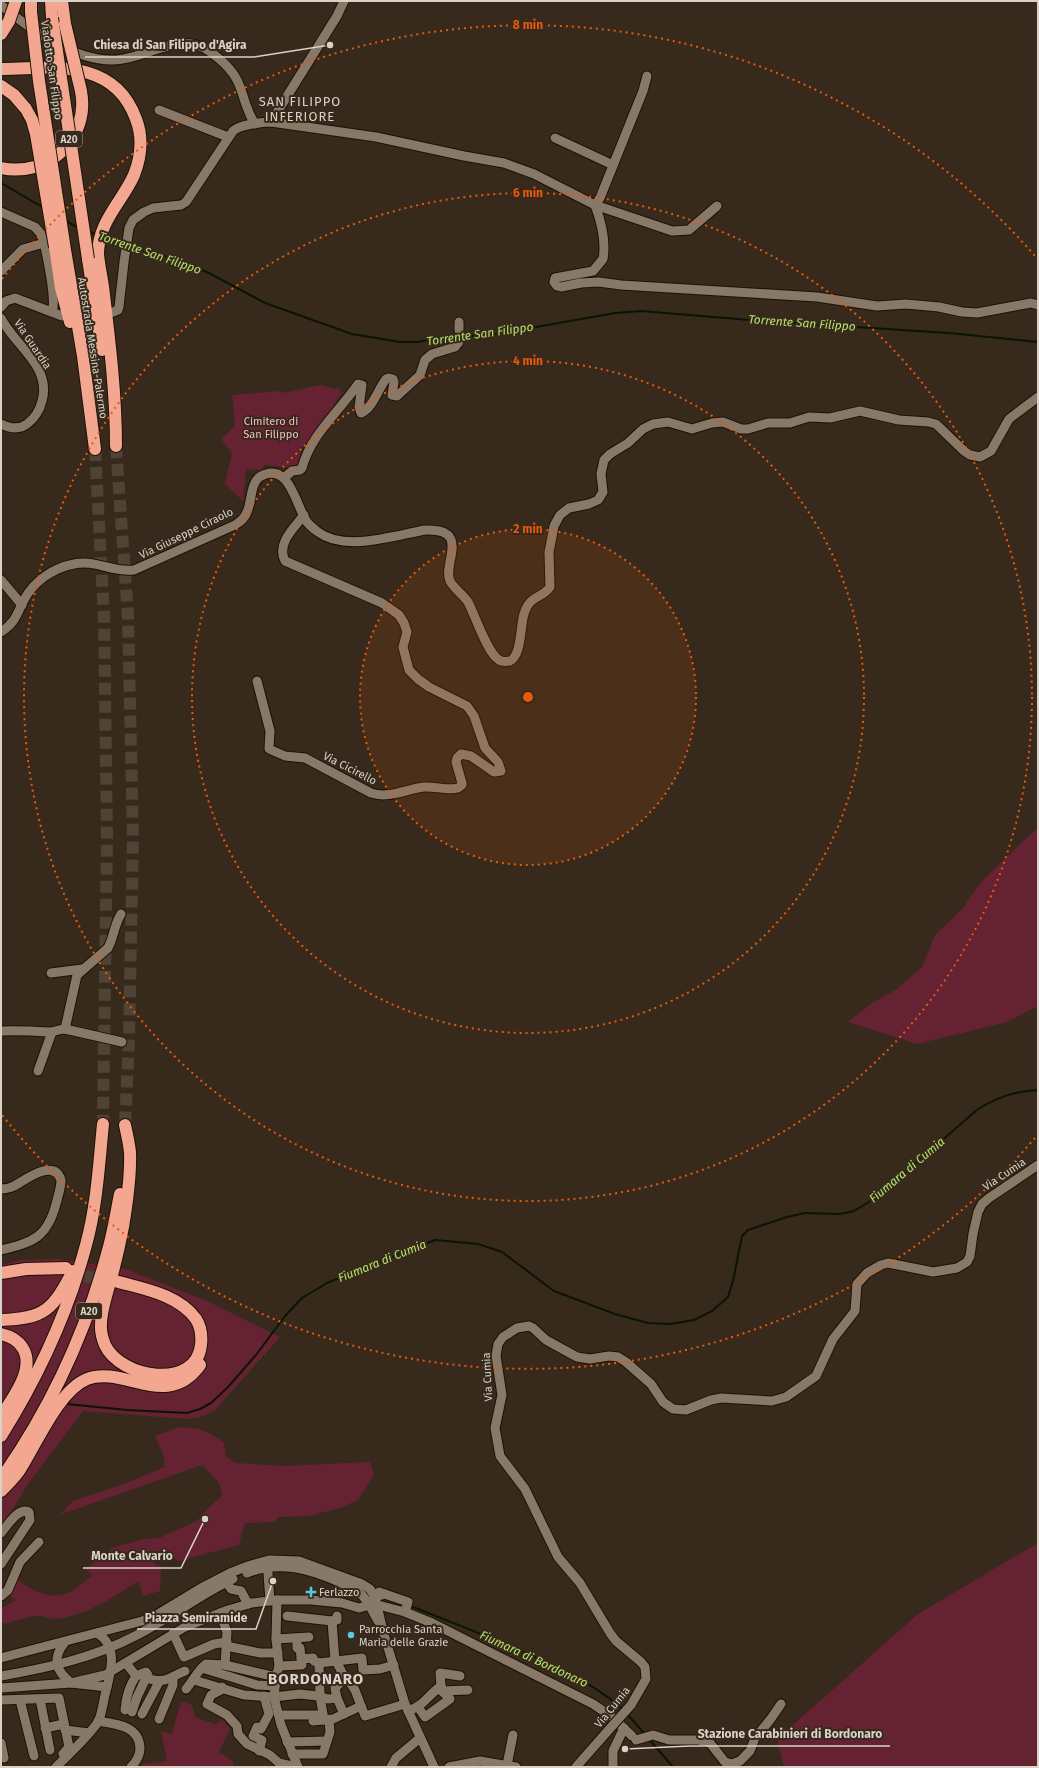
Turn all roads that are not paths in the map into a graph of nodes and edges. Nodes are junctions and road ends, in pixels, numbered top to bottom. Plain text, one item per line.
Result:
1 (16, 1) edge
2 (51, 1) edge
3 (62, 1) edge
4 (344, 1) edge
5 (1, 5) edge
6 (31, 7) edge
7 (1, 34) edge
8 (1, 69) edge
9 (647, 76) dead end
10 (1, 86) edge
11 (160, 110) dead end
12 (271, 122) junction
13 (255, 124) junction
14 (228, 138) junction
15 (554, 138) dead end
16 (613, 165) junction
17 (1, 168) edge
18 (595, 205) junction
19 (717, 206) dead end
20 (1, 212) edge
21 (54, 247) junction
22 (93, 257) junction
23 (1, 270) edge
24 (1038, 305) edge
25 (1, 307) edge
26 (52, 312) junction
27 (113, 312) dead end
28 (62, 316) tunnel mouth
29 (1, 318) edge
30 (459, 342) dead end
31 (1038, 397) edge
32 (1, 424) edge
33 (116, 446) tunnel mouth
34 (95, 449) tunnel mouth
35 (284, 478) junction
36 (304, 515) junction
37 (1, 580) edge
38 (22, 605) junction
39 (1, 632) edge
40 (257, 681) dead end
41 (121, 914) dead end
42 (82, 969) junction
43 (51, 973) dead end
44 (65, 1029) junction
45 (1, 1031) edge
46 (52, 1032) junction
47 (122, 1042) dead end
48 (38, 1071) dead end
49 (103, 1124) tunnel mouth
50 (1038, 1165) edge
51 (1, 1189) edge
52 (87, 1243) junction
53 (1, 1250) edge
54 (1, 1273) edge
55 (1, 1278) edge
56 (1, 1320) edge
57 (1, 1334) edge
58 (1, 1417) edge
59 (1, 1436) edge
60 (1, 1479) edge
61 (1, 1491) edge
62 (1, 1533) edge
63 (39, 1542) dead end
64 (1, 1564) edge
65 (268, 1573) dead end
66 (226, 1582) junction
67 (370, 1589) junction
68 (384, 1594) junction
69 (1, 1596) edge
70 (273, 1600) junction
71 (374, 1601) junction
72 (248, 1604) junction
73 (405, 1612) junction
74 (220, 1613) junction
75 (287, 1616) dead end
76 (173, 1633) junction
77 (96, 1634) junction
78 (309, 1637) dead end
79 (276, 1638) junction
80 (297, 1638) junction
81 (65, 1642) junction
82 (226, 1644) junction
83 (110, 1648) junction
84 (278, 1652) junction
85 (1, 1658) edge
86 (301, 1659) junction
87 (336, 1661) junction
88 (126, 1662) junction
89 (319, 1663) junction
90 (57, 1665) junction
91 (225, 1665) junction
92 (394, 1665) junction
93 (279, 1666) junction
94 (202, 1668) junction
95 (185, 1671) dead end
96 (110, 1673) junction
97 (1, 1676) edge
98 (136, 1676) junction
99 (460, 1676) dead end
100 (173, 1677) junction
101 (146, 1678) junction
102 (345, 1678) junction
103 (194, 1680) junction
104 (159, 1682) junction
105 (275, 1682) junction
106 (71, 1683) junction
107 (107, 1687) junction
108 (222, 1687) junction
109 (1, 1688) edge
110 (442, 1688) junction
111 (186, 1689) dead end
112 (468, 1690) dead end
113 (431, 1693) junction
114 (264, 1696) junction
115 (274, 1696) junction
116 (320, 1696) junction
117 (337, 1698) junction
118 (40, 1699) junction
119 (1, 1700) edge
120 (20, 1700) junction
121 (781, 1704) dead end
122 (362, 1706) junction
123 (440, 1706) junction
124 (406, 1707) junction
125 (418, 1707) junction
126 (133, 1712) junction
127 (344, 1714) junction
128 (279, 1715) junction
129 (326, 1718) junction
130 (159, 1719) dead end
131 (313, 1720) dead end
132 (98, 1721) junction
133 (64, 1727) junction
134 (46, 1728) junction
135 (624, 1728) junction
136 (89, 1733) junction
137 (513, 1734) dead end
138 (420, 1738) junction
139 (327, 1741) junction
140 (287, 1742) junction
141 (1, 1743) edge
142 (50, 1750) dead end
143 (259, 1751) junction
144 (292, 1754) junction
145 (34, 1756) dead end
146 (4, 1758) dead end
147 (512, 1766) edge
148 (54, 1767) edge
149 (130, 1767) edge
150 (297, 1767) edge
151 (391, 1767) edge
152 (434, 1767) edge
153 (449, 1767) edge
154 (576, 1767) edge
155 (614, 1767) edge

1 - 7 highway, bridge
2 - 22 highway, Viadotto San Filippo / A20, bridge
3 - 17 highway, bridge
4 - 12 street
5 - 13 street
6 - 21 highway, Viadotto San Filippo / A20, bridge
8 - 22 highway
9 - 16 street
10 - 21 highway, bridge
11 - 14 street
12 - 13 street
12 - 18 street
13 - 14 street
14 - 27 street
15 - 16 street
16 - 18 street
18 - 19 street
18 - 24 street
20 - 21 street
21 - 23 street
21 - 26 street
21 - 34 highway, Autostrada Messina-Palermo
22 - 33 highway, Autostrada Messina-Palermo / A20
25 - 26 street, Via Guardia
26 - 28 street, Via Guardia
29 - 32 street, Via Guardia
30 - 35 street
31 - 36 street
35 - 36 street
35 - 38 street, Via Giuseppe Ciraolo
36 - 40 street, Via Cicirello
37 - 38 street
38 - 39 street
41 - 42 street
42 - 43 street
42 - 44 street
44 - 46 street
44 - 47 street
45 - 46 street
46 - 48 street
49 - 52 highway, A20
50 - 154 street, Via Cumia, bridge
51 - 53 street
52 - 56 highway
52 - 59 highway, A20
54 - 55 highway
57 - 58 highway
60 - 61 highway, A20
62 - 64 street
63 - 69 street
65 - 70 street
66 - 71 street
66 - 72 street
66 - 83 street
67 - 68 street
67 - 71 street
67 - 77 street
68 - 71 street
68 - 73 street
70 - 71 street
70 - 72 street
70 - 79 street
71 - 73 street
71 - 92 street
72 - 74 street
73 - 135 street
74 - 76 street
74 - 82 street
75 - 87 street
76 - 82 street
76 - 88 street
77 - 81 street
77 - 83 street
78 - 80 street
79 - 80 street
79 - 84 street
80 - 86 street
81 - 85 street
81 - 90 street
82 - 84 street
82 - 91 street
83 - 90 street
83 - 96 street
84 - 93 street
86 - 89 street
86 - 93 street
87 - 89 street
87 - 92 street
87 - 102 street
88 - 96 street
88 - 98 street
89 - 116 street
90 - 97 street
90 - 106 street
91 - 94 street
91 - 105 street
92 - 124 street
93 - 105 street
94 - 103 street
94 - 105 street
95 - 100 street
96 - 106 street
96 - 107 street
98 - 101 street
98 - 126 street
99 - 110 street
100 - 104 street
100 - 130 street
101 - 104 street
101 - 126 street
102 - 117 street
102 - 122 street
103 - 108 street
103 - 111 street
104 - 126 street
105 - 115 street
106 - 107 street
106 - 109 street
107 - 132 street
108 - 114 street
108 - 143 street
110 - 112 street
110 - 113 street
110 - 123 street
113 - 123 street
113 - 125 street
114 - 115 street
114 - 143 street
115 - 116 street
115 - 128 street
116 - 117 street
116 - 129 street
117 - 127 street
118 - 120 street
118 - 133 street
118 - 134 street
119 - 120 street
120 - 145 street
121 - 135 street
122 - 124 street
122 - 127 street
123 - 125 street
124 - 125 street
124 - 138 street
127 - 129 street
128 - 129 street
128 - 140 street
129 - 131 street
129 - 139 street
132 - 136 street
132 - 149 street
133 - 134 street
133 - 136 street
133 - 148 street
134 - 142 street
135 - 155 street
136 - 148 street
137 - 147 street
138 - 151 street
138 - 152 street
139 - 140 street
139 - 144 street
140 - 144 street
141 - 146 street
143 - 150 street
144 - 150 street
147 - 153 street

